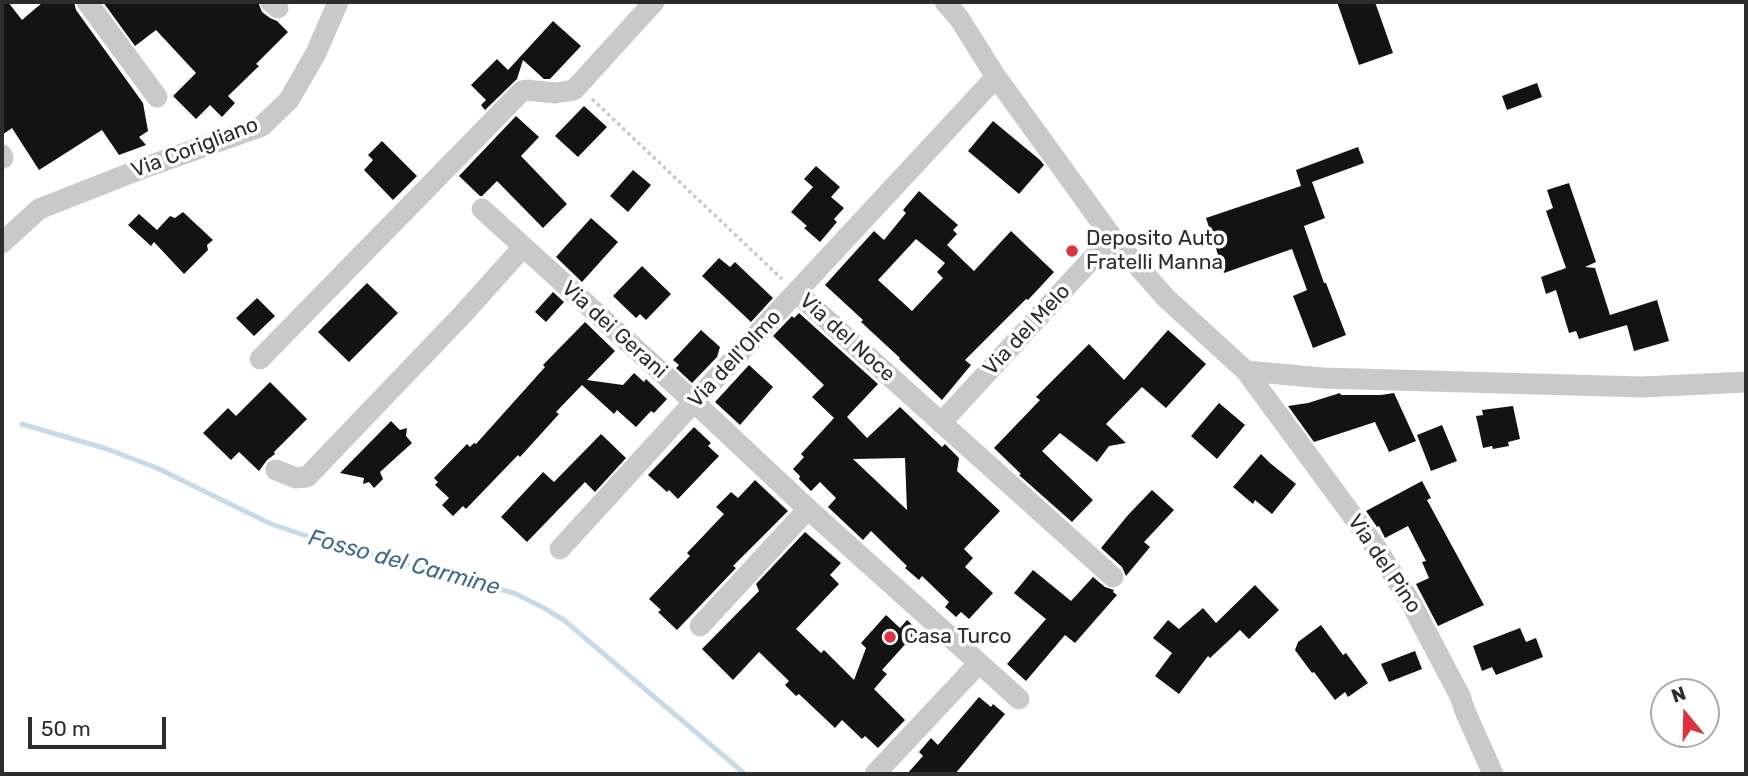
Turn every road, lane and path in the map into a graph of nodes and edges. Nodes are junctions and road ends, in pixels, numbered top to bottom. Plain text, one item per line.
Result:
1 (88, 2) edge
2 (338, 2) edge
3 (654, 2) edge
4 (945, 2) edge
5 (996, 77) junction
6 (587, 93) dead end
7 (157, 97) dead end
8 (482, 209) dead end
9 (1112, 237) junction
10 (2, 243) edge
11 (523, 247) junction
12 (796, 292) junction
13 (260, 359) dead end
14 (1246, 371) junction
15 (1746, 382) edge
16 (694, 402) junction
17 (942, 423) junction
18 (276, 470) dead end
19 (808, 509) junction
20 (560, 549) dead end
21 (1113, 577) dead end
22 (700, 626) dead end
23 (979, 663) junction
24 (1019, 699) dead end
25 (875, 774) edge
26 (1493, 774) edge

1 - 7 street
2 - 10 street, Via Corigliano
3 - 13 street
4 - 5 street, Via del Pino
5 - 9 street, Via del Pino
5 - 12 street, Via dell'Olmo
6 - 12 path, Via del Noce
8 - 11 street, Via dei Gerani
9 - 14 street, Via del Pino
9 - 17 street, Via del Melo
11 - 16 street, Via dei Gerani
11 - 18 street
12 - 16 street, Via dell'Olmo
12 - 17 street, Via del Noce
14 - 15 street
14 - 26 street, Via del Pino
16 - 19 street, Via dei Gerani
16 - 20 street, Via dell'Olmo
17 - 21 street, Via del Noce
19 - 22 street
19 - 23 street, Via dei Gerani
23 - 24 street, Via dei Gerani
23 - 25 street

